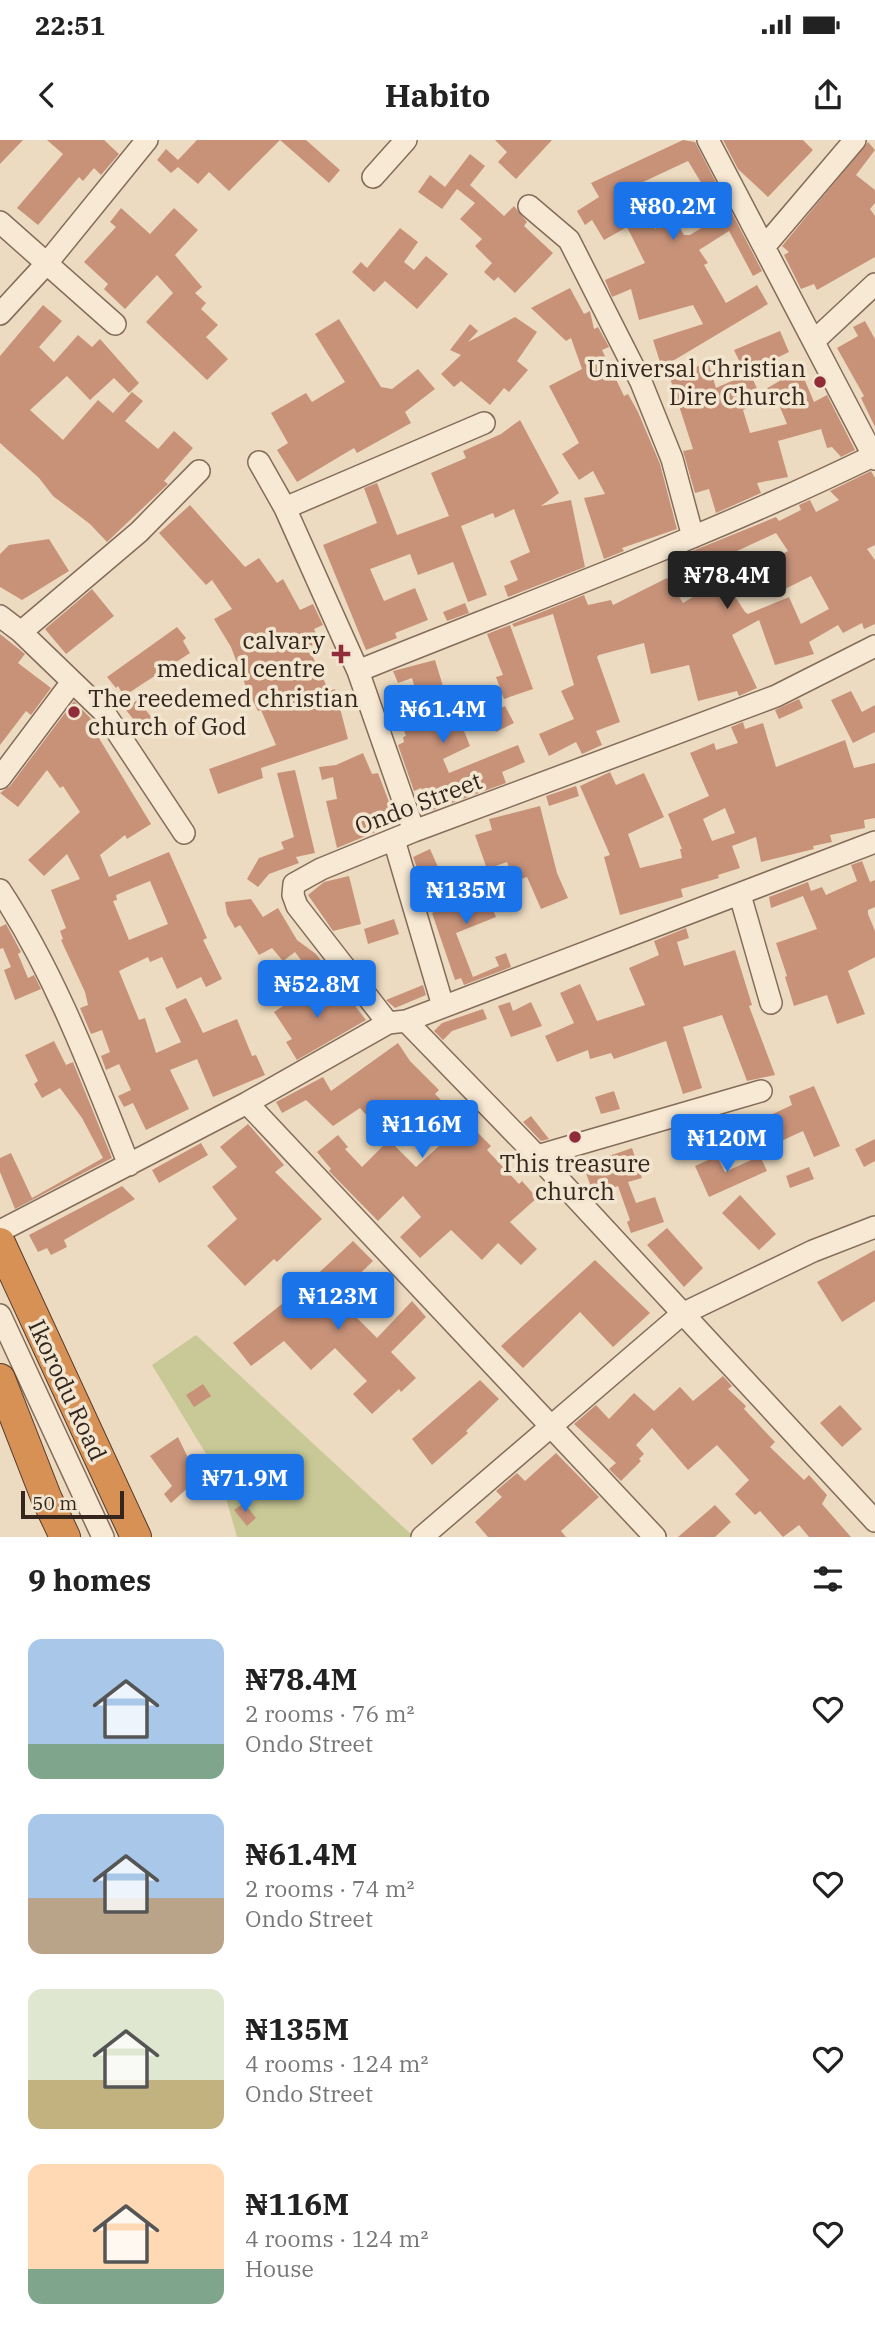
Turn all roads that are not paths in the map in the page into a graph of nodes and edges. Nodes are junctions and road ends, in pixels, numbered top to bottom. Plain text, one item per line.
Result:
1 (146, 140) edge
2 (406, 140) edge
3 (708, 140) edge
4 (855, 140) edge
5 (373, 177) dead end
6 (529, 206) dead end
7 (0, 222) edge
8 (764, 247) junction
9 (47, 263) junction
10 (875, 284) edge
11 (0, 314) edge
12 (114, 324) dead end
13 (815, 340) junction
14 (484, 423) dead end
15 (874, 456) edge
16 (259, 462) dead end
17 (199, 471) dead end
18 (285, 508) junction
19 (693, 537) junction
20 (0, 616) edge
21 (21, 632) junction
22 (875, 646) edge
23 (358, 671) junction
24 (72, 682) junction
25 (0, 778) edge
26 (414, 831) junction
27 (184, 833) dead end
28 (394, 840) junction
29 (875, 842) edge
30 (0, 890) edge
31 (740, 895) junction
32 (771, 1003) dead end
33 (443, 1006) junction
34 (397, 1022) junction
35 (761, 1091) dead end
36 (247, 1103) junction
37 (537, 1156) junction
38 (129, 1165) junction
39 (875, 1227) edge
40 (0, 1231) edge
41 (0, 1243) edge
42 (682, 1314) junction
43 (0, 1315) edge
44 (0, 1379) edge
45 (549, 1427) junction
46 (875, 1521) edge
47 (65, 1537) edge
48 (103, 1537) edge
49 (136, 1537) edge
50 (422, 1537) edge
51 (655, 1537) edge

1 - 9 street
2 - 5 street
3 - 8 street
4 - 8 street
6 - 19 street
7 - 9 street
8 - 13 street
9 - 11 street
9 - 12 street
10 - 13 street
13 - 15 street
14 - 18 street
15 - 19 street
16 - 18 street
17 - 21 street
18 - 23 street
19 - 23 street
20 - 21 street
21 - 24 street
22 - 26 street, Ondo Street
23 - 26 street
24 - 25 street
24 - 27 street
26 - 28 street, Ondo Street
28 - 33 street
28 - 34 street, Ondo Street
29 - 31 street
30 - 38 street
31 - 32 street
31 - 33 street
33 - 34 street
34 - 36 street
34 - 37 street
35 - 37 street
36 - 38 street
36 - 45 street
37 - 42 street
38 - 40 street
39 - 42 street
41 - 49 highway, Ikorodu Road
42 - 45 street
42 - 46 street
43 - 48 street
44 - 47 highway
45 - 50 street
45 - 51 street

